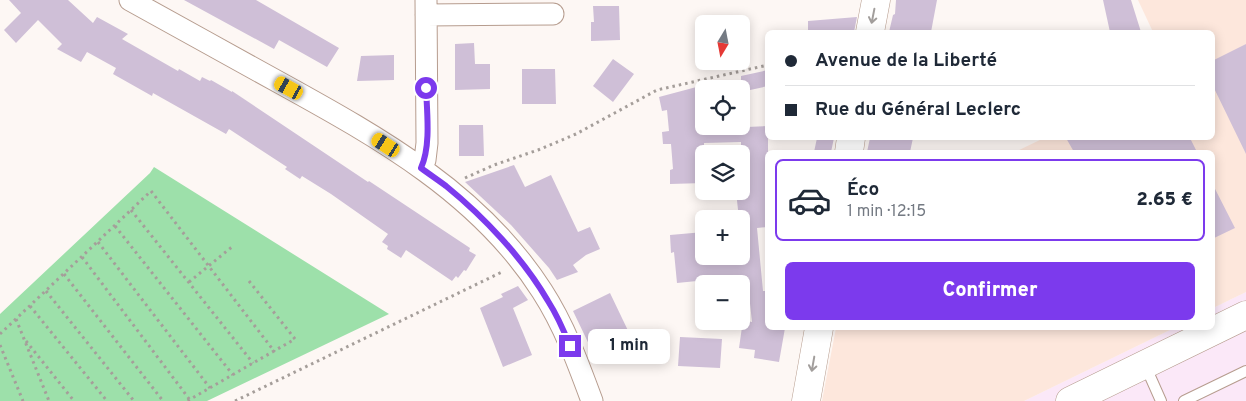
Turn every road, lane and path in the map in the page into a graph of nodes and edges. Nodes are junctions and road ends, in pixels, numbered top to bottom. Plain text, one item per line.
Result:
1 (130, 0) edge
2 (876, 0) edge
3 (426, 8) edge
4 (165, 9) edge
5 (553, 14) dead end
6 (870, 30) edge
7 (765, 66) edge
8 (421, 168) junction
9 (446, 186) junction
10 (132, 210) junction
11 (115, 226) junction
12 (98, 242) junction
13 (233, 246) dead end
14 (82, 257) junction
15 (521, 262) junction
16 (209, 266) junction
17 (64, 274) junction
18 (249, 281) dead end
19 (189, 282) junction
20 (46, 291) junction
21 (30, 306) junction
22 (1246, 314) edge
23 (16, 319) junction
24 (1215, 329) edge
25 (819, 330) edge
26 (1214, 330) edge
27 (0, 334) edge
28 (24, 338) junction
29 (0, 345) edge
30 (274, 351) junction
31 (253, 363) junction
32 (1145, 364) junction
33 (1246, 371) edge
34 (233, 374) junction
35 (210, 388) junction
36 (188, 400) edge
37 (23, 401) edge
38 (49, 401) edge
39 (74, 401) edge
40 (108, 401) edge
41 (134, 401) edge
42 (163, 401) edge
43 (235, 401) edge
44 (592, 401) edge
45 (806, 401) edge
46 (1070, 401) edge
47 (1161, 401) edge
48 (1184, 401) edge

1 - 4 street
2 -> 6 main road
3 - 5 street
3 - 8 street
4 - 8 street
7 - 9 path
8 - 9 street
9 - 15 street
10 - 11 path
10 - 16 path
10 - 19 path
11 - 12 path
11 - 34 path
12 - 14 path
12 - 35 path
13 - 16 path
14 - 17 path
14 - 36 path
15 - 43 path
15 - 44 street
16 - 19 path
16 - 30 path
17 - 20 path
17 - 42 path
18 - 30 path
19 - 31 path
20 - 21 path
20 - 41 path
21 - 23 path
21 - 40 path
22 - 24 main road
23 - 27 path
23 - 28 path
25 -> 45 main road
26 - 32 main road
28 - 38 path
28 - 39 path
29 - 37 path
30 - 31 path
31 - 34 path
32 - 46 main road
32 - 47 lane
33 - 48 lane
34 - 35 path
35 - 36 path

